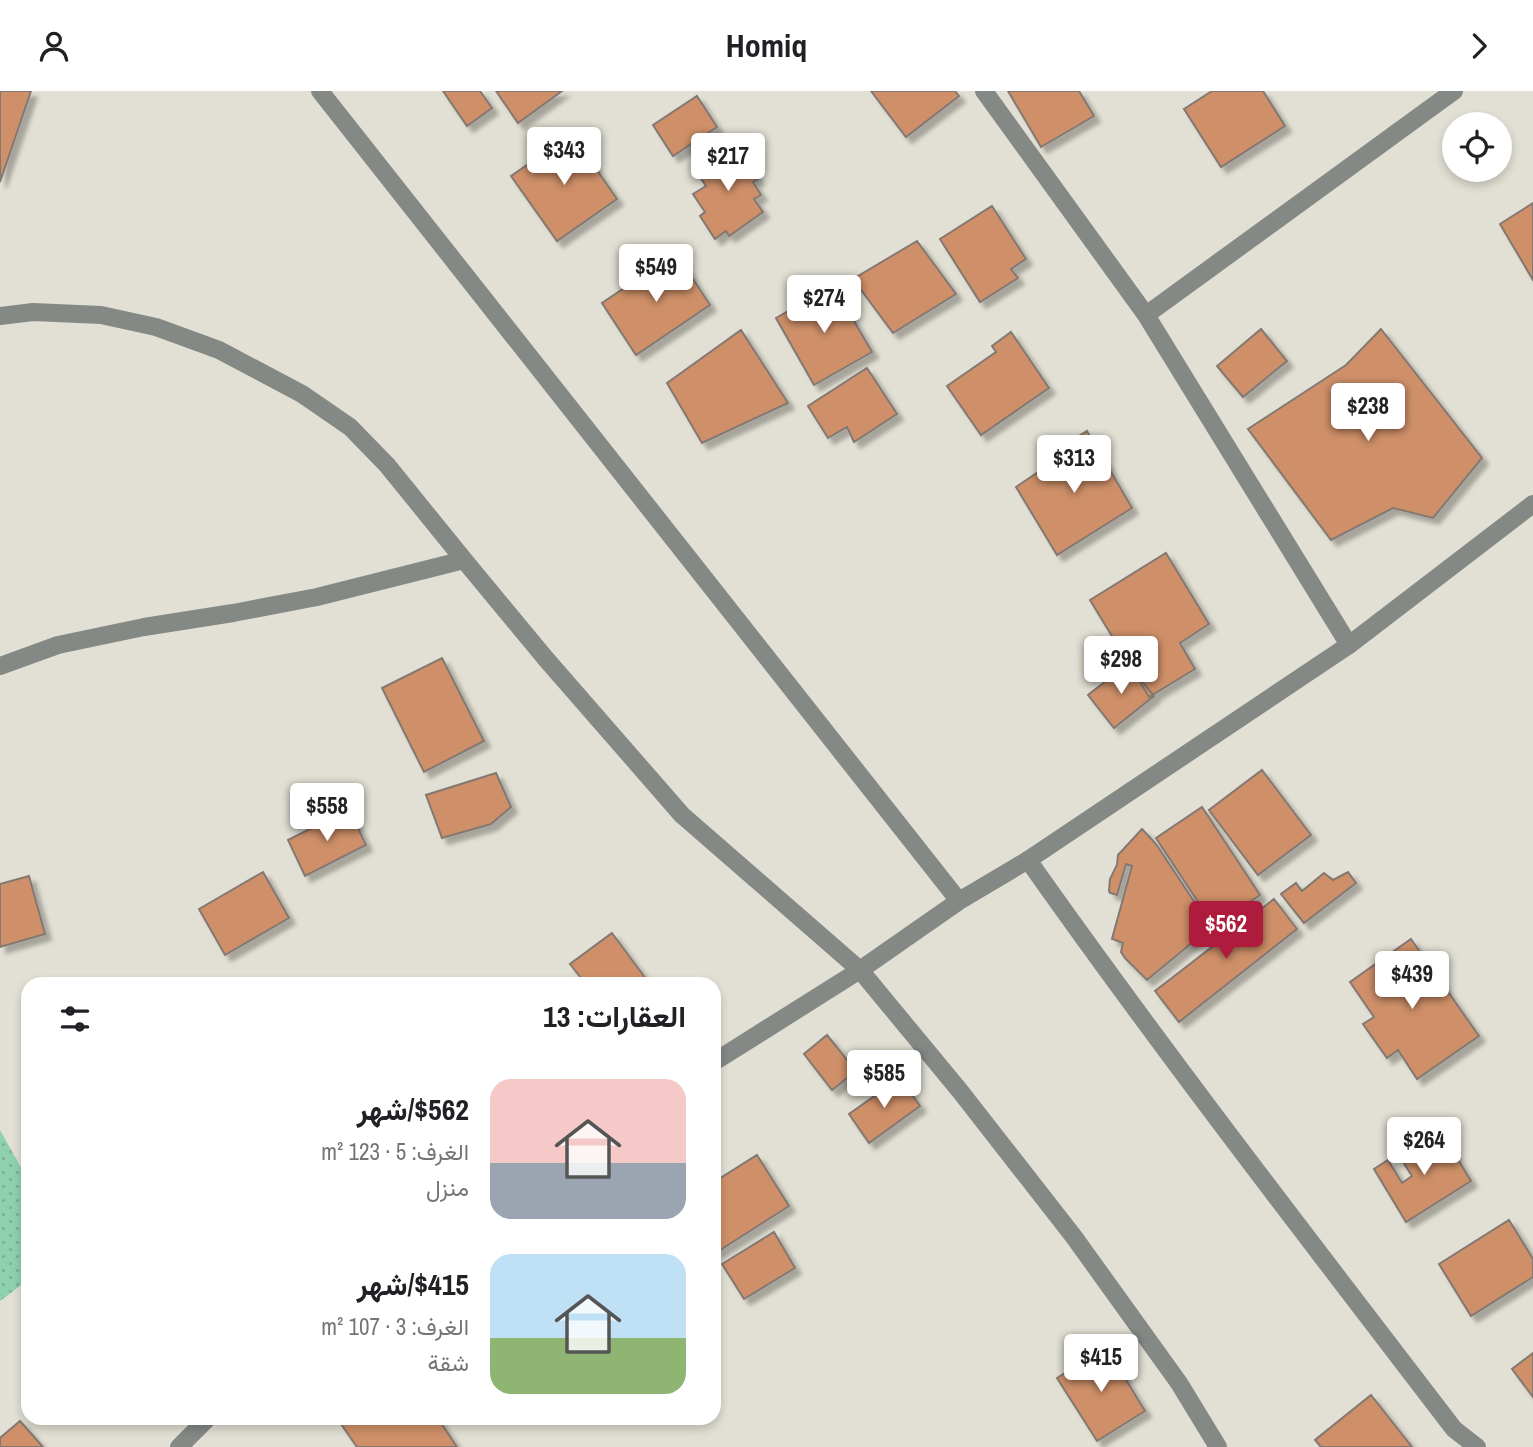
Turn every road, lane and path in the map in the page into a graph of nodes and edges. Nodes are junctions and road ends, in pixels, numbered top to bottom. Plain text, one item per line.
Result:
1 (320, 91) edge
2 (984, 91) edge
3 (1454, 91) edge
4 (1146, 315) junction
5 (0, 316) edge
6 (1533, 505) edge
7 (464, 560) junction
8 (1349, 645) junction
9 (0, 666) edge
10 (1028, 860) junction
11 (959, 901) junction
12 (860, 970) junction
13 (721, 1058) edge
14 (201, 1425) edge
15 (179, 1447) edge
16 (1217, 1447) edge
17 (1477, 1447) edge

1 - 11 street
2 - 4 street
3 - 4 street
4 - 8 street
5 - 7 street
6 - 8 street
7 - 9 street
7 - 12 street
8 - 10 street
10 - 11 street
10 - 17 street
11 - 12 street
12 - 13 street
12 - 16 street
14 - 15 street

